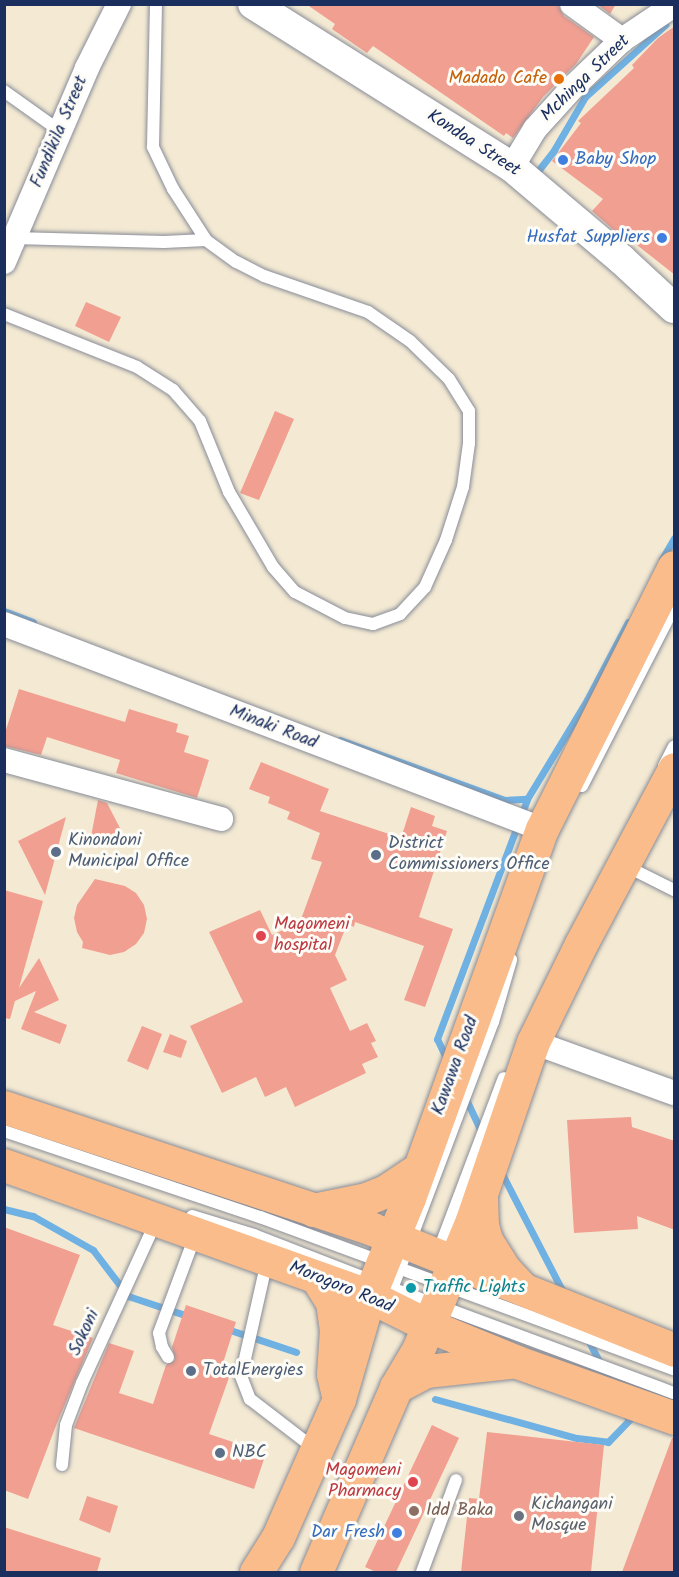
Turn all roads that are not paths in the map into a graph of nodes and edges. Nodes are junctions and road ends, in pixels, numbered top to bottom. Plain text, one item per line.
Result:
1 (119, 4) edge
2 (156, 4) edge
3 (253, 4) edge
4 (572, 4) edge
5 (675, 5) edge
6 (622, 40) junction
7 (4, 91) edge
8 (60, 131) junction
9 (512, 167) junction
10 (15, 238) junction
11 (206, 240) junction
12 (4, 262) edge
13 (675, 308) edge
14 (4, 314) edge
15 (675, 567) edge
16 (675, 608) edge
17 (4, 624) edge
18 (675, 746) edge
19 (4, 760) edge
20 (675, 769) edge
21 (578, 793) dead end
22 (221, 819) dead end
23 (546, 837) junction
24 (623, 865) junction
25 (675, 890) edge
26 (528, 907) dead end
27 (515, 949) dead end
28 (546, 986) dead end
29 (533, 1042) junction
30 (507, 1071) dead end
31 (675, 1093) edge
32 (4, 1107) edge
33 (4, 1131) edge
34 (6, 1168) edge
35 (419, 1169) junction
36 (481, 1198) junction
37 (311, 1210) junction
38 (166, 1215) junction
39 (195, 1235) junction
40 (268, 1259) junction
41 (317, 1278) junction
42 (412, 1278) junction
43 (523, 1289) junction
44 (675, 1350) edge
45 (168, 1357) dead end
46 (517, 1362) junction
47 (675, 1368) edge
48 (396, 1387) junction
49 (675, 1393) edge
50 (339, 1399) junction
51 (675, 1418) edge
52 (316, 1450) junction
53 (62, 1465) dead end
54 (456, 1480) dead end
55 (256, 1572) edge
56 (316, 1572) edge
57 (422, 1572) edge

1 - 8 street, Fundikila Street
2 - 11 lane
3 - 9 street, Kondoa Street
4 - 6 street
5 - 6 street, Mchinga Street
6 - 9 street, Mchinga Street
7 - 8 lane
8 - 10 street, Fundikila Street
9 - 13 street, Kondoa Street
10 - 11 lane
10 - 12 street, Fundikila Street
11 - 14 lane
15 - 23 main road, Kawawa Road
16 - 21 lane
17 - 23 street, Minaki Road
18 - 28 lane
19 - 22 street
20 - 24 main road, Kawawa Road
23 - 26 lane, Kawawa Road
23 - 35 main road, Kawawa Road
24 - 25 lane
24 - 29 main road, Kawawa Road
27 - 42 lane, Kawawa Road
29 - 31 street
29 - 36 main road, Kawawa Road
30 - 42 lane, Kawawa Road
32 - 37 main road, Morogoro Road
33 - 42 lane, Morogoro Road
34 - 38 main road, Morogoro Road
35 - 37 main road
35 - 42 main road, Kawawa Road
36 - 42 main road, Kawawa Road
36 - 43 main road
37 - 42 main road, Morogoro Road
38 - 39 main road, Morogoro Road
38 - 42 lane, Morogoro Road
38 - 53 lane, Sokoni
39 - 40 main road, Morogoro Road
39 - 45 lane
40 - 41 main road, Morogoro Road
40 - 52 lane
41 - 42 main road, Morogoro Road
41 - 50 main road
42 - 43 main road, Morogoro Road
42 - 46 main road, Morogoro Road
42 - 47 lane, Morogoro Road
42 - 48 main road, Kawawa Road
42 - 49 lane, Morogoro Road
42 - 50 main road, Kawawa Road
43 - 44 main road, Morogoro Road
46 - 48 main road
46 - 51 main road, Morogoro Road
48 - 56 main road, Kawawa Road
50 - 52 main road, Kawawa Road
52 - 55 main road, Kawawa Road
54 - 57 lane

